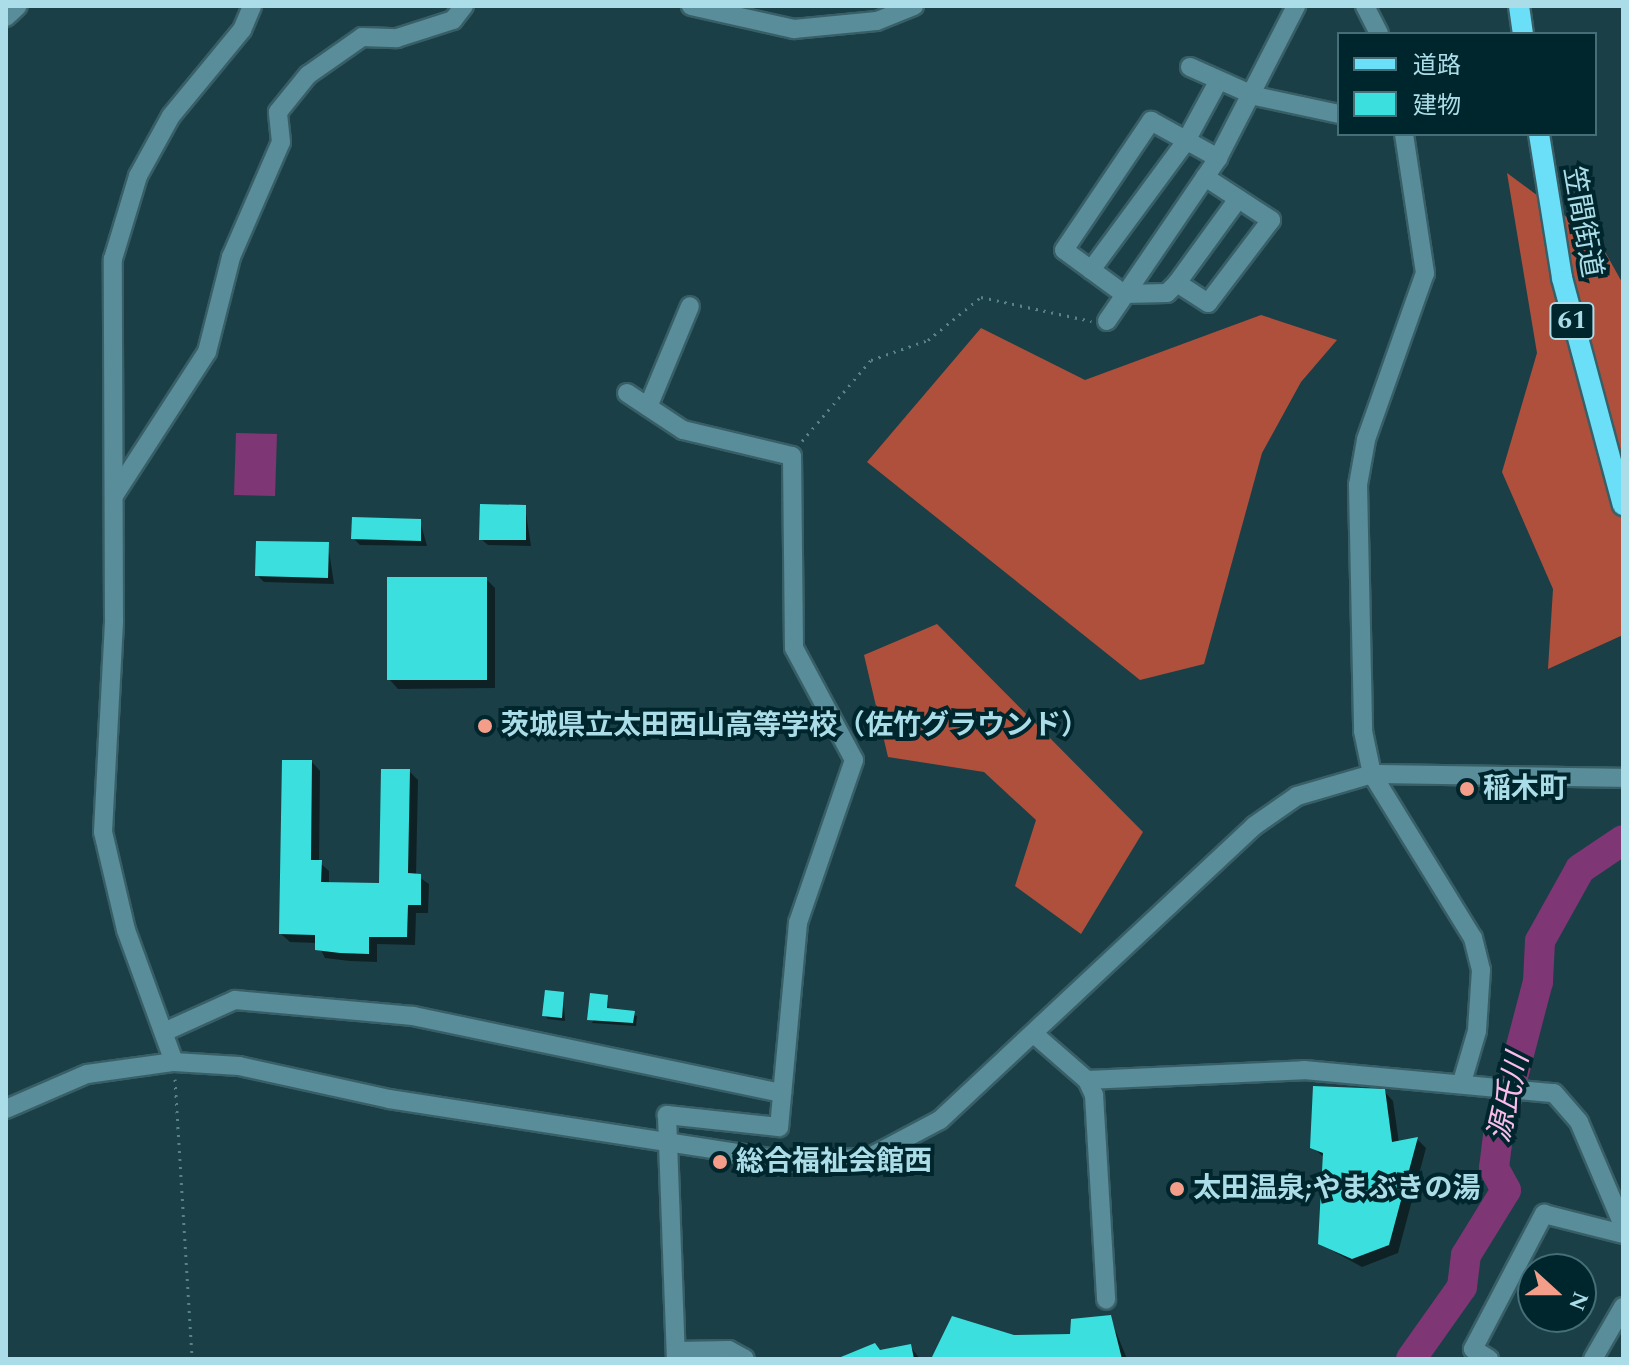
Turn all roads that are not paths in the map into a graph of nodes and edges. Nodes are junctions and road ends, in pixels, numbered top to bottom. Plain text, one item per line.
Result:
1 (18, 6) edge
2 (252, 6) edge
3 (464, 6) edge
4 (691, 6) edge
5 (914, 6) edge
6 (1296, 6) edge
7 (1365, 6) edge
8 (1519, 6) edge
9 (6, 17) edge
10 (1378, 32) edge
11 (1523, 32) edge
12 (1190, 67) dead end
13 (1219, 80) junction
14 (1255, 96) junction
15 (1337, 114) edge
16 (1403, 136) edge
17 (1539, 136) edge
18 (1186, 141) junction
19 (1218, 158) junction
20 (1205, 177) junction
21 (1238, 199) junction
22 (1091, 270) junction
23 (1177, 283) junction
24 (1124, 294) junction
25 (690, 306) dead end
26 (1107, 321) road end
27 (627, 393) dead end
28 (648, 407) junction
29 (115, 494) junction
30 (1623, 505) edge
31 (1372, 774) junction
32 (1623, 778) edge
33 (164, 1032) junction
34 (1034, 1034) junction
35 (174, 1062) junction
36 (1087, 1080) junction
37 (1470, 1083) junction
38 (782, 1093) junction
39 (6, 1109) edge
40 (664, 1141) junction
41 (1623, 1225) edge
42 (1623, 1234) edge
43 (1106, 1300) dead end
44 (1623, 1307) edge
45 (676, 1355) edge
46 (745, 1359) edge
47 (1489, 1359) edge
48 (1593, 1359) edge

1 - 9 street
2 - 29 street
3 - 29 street
4 - 5 street
6 - 14 street
7 - 10 street
8 - 11 main road
12 - 13 street
13 - 14 street
13 - 18 street
14 - 15 street
14 - 19 street
16 - 31 street
17 - 30 main road, 笠間街道 / 61
18 - 19 street
18 - 22 street
18 - 22 street
19 - 20 street
20 - 21 street
20 - 24 street
21 - 23 street
21 - 23 street
22 - 24 street
23 - 24 street
24 - 26 street
25 - 28 street
27 - 28 street
28 - 38 street
29 - 33 street
31 - 32 street
31 - 34 street
31 - 37 street
33 - 35 street
33 - 38 street
34 - 36 street
34 - 40 street
35 - 39 street
35 - 40 street
36 - 37 street
36 - 43 street
37 - 41 street
38 - 40 street
40 - 45 street
42 - 47 street
44 - 48 street
45 - 46 street

